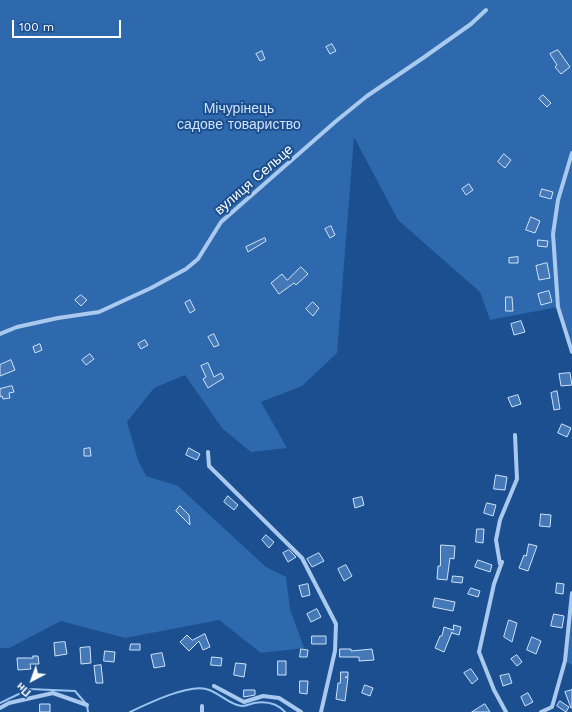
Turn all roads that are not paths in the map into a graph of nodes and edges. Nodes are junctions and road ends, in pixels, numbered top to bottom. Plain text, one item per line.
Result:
1 (486, 10) dead end
2 (572, 153) edge
3 (0, 334) edge
4 (572, 352) edge
5 (515, 434) dead end
6 (208, 452) dead end
7 (502, 562) dead end
8 (500, 567) junction
9 (572, 593) edge
10 (214, 686) dead end
11 (87, 705) dead end
12 (202, 706) dead end
13 (0, 708) edge
14 (202, 712) edge
15 (301, 712) edge
16 (321, 712) edge
17 (506, 712) edge
18 (541, 712) edge

1 - 3 street, вулиця Сельце
2 - 4 street
5 - 8 street
6 - 16 street
7 - 8 street
8 - 17 street
9 - 18 street
10 - 15 street
11 - 13 street
12 - 14 street

